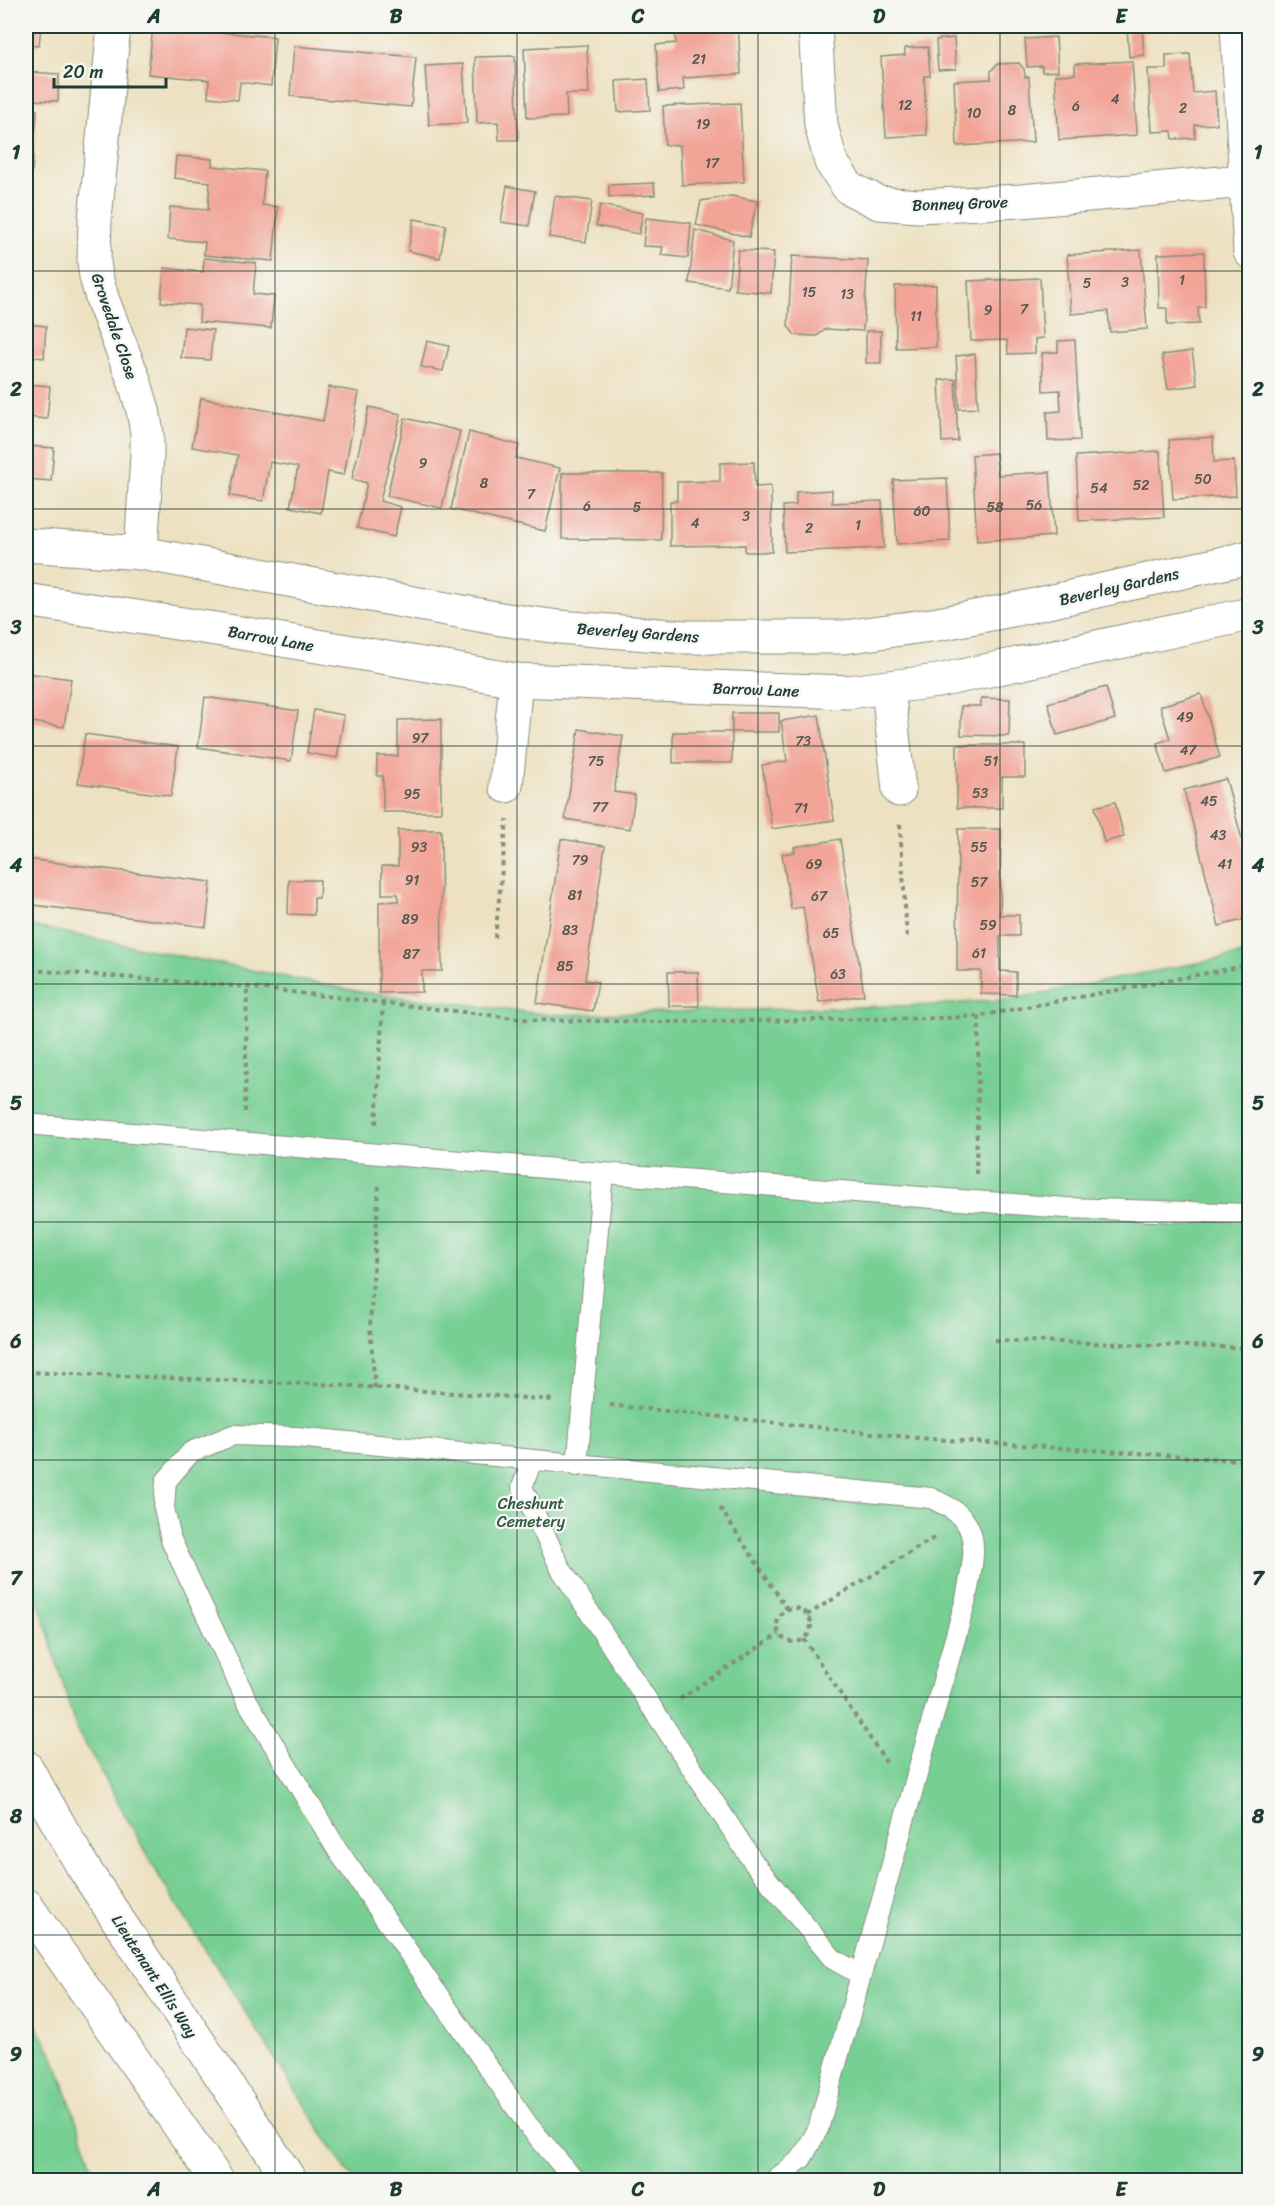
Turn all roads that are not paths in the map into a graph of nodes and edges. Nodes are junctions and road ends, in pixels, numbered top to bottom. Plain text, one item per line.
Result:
1 (114, 26) edge
2 (815, 26) edge
3 (1237, 26) edge
4 (1244, 181) junction
5 (1250, 252) edge
6 (26, 545) edge
7 (141, 554) junction
8 (1250, 556) edge
9 (26, 600) edge
10 (1250, 614) edge
11 (516, 680) junction
12 (888, 688) junction
13 (506, 786) road end
14 (899, 790) road end
15 (26, 1124) edge
16 (603, 1173) junction
17 (1250, 1214) edge
18 (532, 1461) junction
19 (577, 1466) junction
20 (26, 1767) edge
21 (26, 1905) edge
22 (861, 1975) junction
23 (217, 2181) edge
24 (290, 2181) edge
25 (578, 2181) edge
26 (775, 2181) edge

1 - 7 street, Grovedale Close
2 - 4 street, Bonney Grove
3 - 4 street
4 - 5 street
6 - 7 street, Beverley Gardens
7 - 8 street, Beverley Gardens
9 - 11 street, Barrow Lane
10 - 12 street, Barrow Lane
11 - 12 street, Barrow Lane
11 - 13 street
12 - 14 street
15 - 16 lane
16 - 17 lane
16 - 19 lane
18 - 19 lane
18 - 22 lane
18 - 25 lane
19 - 22 lane
20 - 24 street, Lieutenant Ellis Way
21 - 23 street
22 - 26 lane

